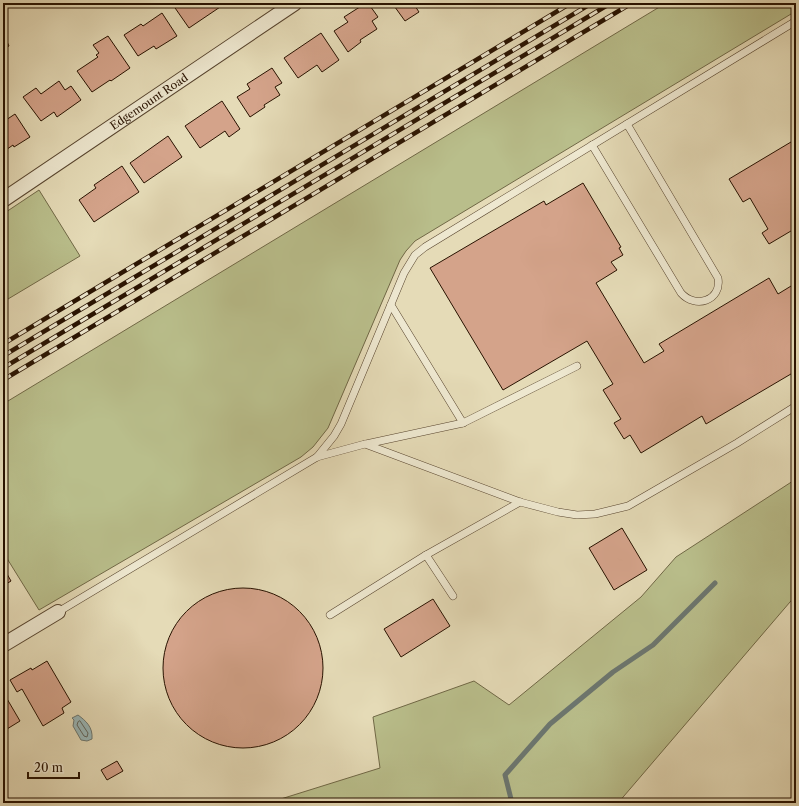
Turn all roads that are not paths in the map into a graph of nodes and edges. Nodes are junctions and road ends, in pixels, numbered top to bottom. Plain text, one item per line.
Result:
1 (296, 3) edge
2 (796, 21) edge
3 (627, 124) junction
4 (592, 145) junction
5 (3, 200) edge
6 (391, 305) junction
7 (577, 366) dead end
8 (796, 406) edge
9 (463, 423) junction
10 (365, 444) junction
11 (317, 457) junction
12 (520, 502) junction
13 (426, 555) junction
14 (453, 596) dead end
15 (58, 612) joint
16 (330, 614) dead end
17 (3, 645) edge

1 - 5 street, Edgemount Road
2 - 3 lane
3 - 4 lane
3 - 4 lane
4 - 6 lane
6 - 9 lane
6 - 11 lane
7 - 9 lane
8 - 12 lane
9 - 10 lane
10 - 11 lane
10 - 12 lane
11 - 15 lane
12 - 13 lane
13 - 14 lane
13 - 16 lane
15 - 17 street

